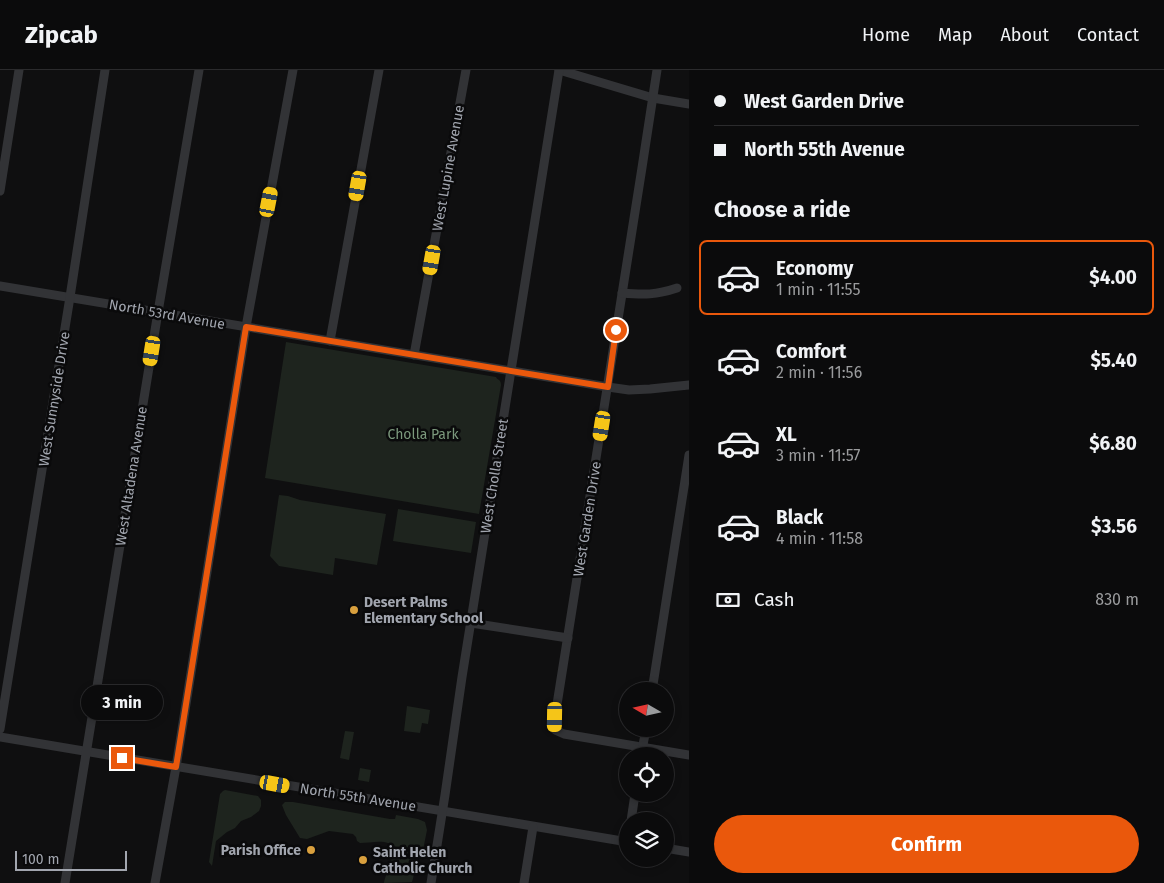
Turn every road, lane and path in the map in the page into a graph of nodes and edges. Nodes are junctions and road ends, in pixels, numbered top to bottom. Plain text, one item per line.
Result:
1 (19, 70) edge
2 (105, 70) edge
3 (199, 70) edge
4 (293, 70) edge
5 (379, 70) edge
6 (466, 70) edge
7 (559, 70) edge
8 (657, 70) edge
9 (653, 98) junction
10 (689, 104) edge
11 (4, 142) edge
12 (0, 191) edge
13 (0, 286) edge
14 (677, 288) dead end
15 (622, 292) junction
16 (70, 297) junction
17 (158, 312) junction
18 (246, 327) junction
19 (330, 341) junction
20 (414, 355) junction
21 (511, 371) junction
22 (689, 384) edge
23 (608, 387) junction
24 (689, 455) edge
25 (687, 487) edge
26 (471, 623) junction
27 (568, 638) junction
28 (654, 682) edge
29 (0, 728) edge
30 (0, 737) edge
31 (620, 747) edge
32 (87, 752) junction
33 (674, 754) edge
34 (689, 755) edge
35 (176, 767) junction
36 (442, 811) junction
37 (533, 827) junction
38 (619, 841) edge
39 (674, 850) edge
40 (689, 852) edge
41 (65, 883) edge
42 (155, 883) edge
43 (431, 883) edge
44 (524, 883) edge

1 - 11 street
2 - 16 street, West Sunnyside Drive
3 - 17 street, West Altadena Avenue
4 - 18 street
5 - 19 street
6 - 20 street, West Lupine Avenue
7 - 9 street
7 - 21 street, West Cholla Street
8 - 9 street, West Garden Drive
9 - 10 street
9 - 15 street, West Garden Drive
11 - 12 street
13 - 16 street, North 53rd Avenue
14 - 15 street
15 - 23 street, West Garden Drive
16 - 17 street, North 53rd Avenue
16 - 29 street, West Sunnyside Drive
17 - 18 street, North 53rd Avenue
17 - 32 street, West Altadena Avenue
18 - 19 street, North 53rd Avenue
18 - 35 street
19 - 20 street, North 53rd Avenue
20 - 21 street, North 53rd Avenue
21 - 23 street, North 53rd Avenue
21 - 26 street, West Cholla Street
22 - 23 street, North 53rd Avenue
23 - 27 street, West Garden Drive
24 - 25 street
25 - 28 street
26 - 27 street
26 - 36 street, West Cholla Street
27 - 31 street, West Garden Drive
30 - 32 street, North 55th Avenue
32 - 35 street, North 55th Avenue
32 - 41 street, West Altadena Avenue
33 - 34 street
35 - 36 street, North 55th Avenue
35 - 42 street
36 - 37 street, North 55th Avenue
36 - 43 street, West Cholla Street
37 - 38 street, North 55th Avenue
37 - 44 street
39 - 40 street

